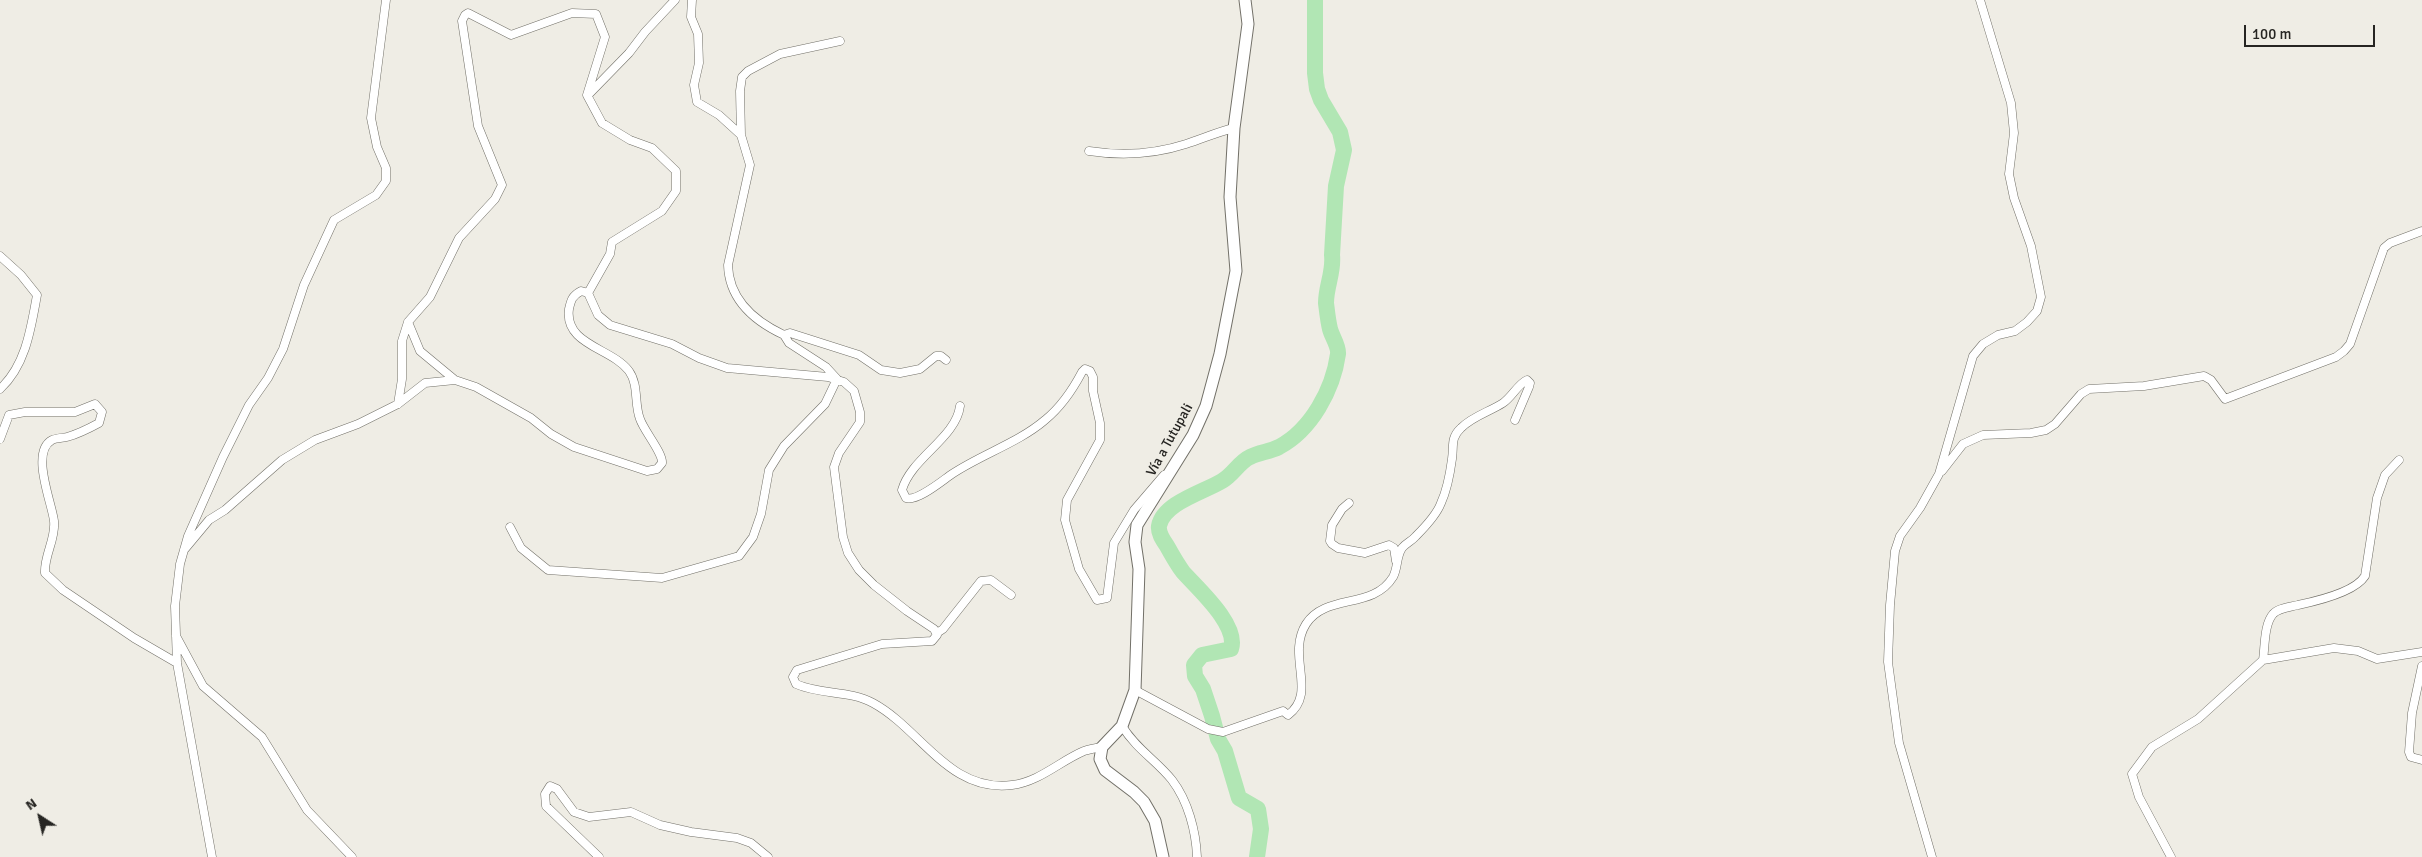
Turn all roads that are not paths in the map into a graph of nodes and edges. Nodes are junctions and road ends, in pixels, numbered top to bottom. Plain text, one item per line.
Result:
1 (386, 0) edge
2 (675, 0) edge
3 (692, 0) edge
4 (1245, 0) edge
5 (1980, 0) edge
6 (840, 41) dead end
7 (587, 95) junction
8 (1234, 128) junction
9 (741, 135) junction
10 (1089, 151) dead end
11 (2422, 231) edge
12 (0, 256) edge
13 (588, 293) junction
14 (408, 322) junction
15 (784, 335) junction
16 (946, 360) dead end
17 (837, 379) junction
18 (455, 380) junction
19 (0, 389) edge
20 (398, 404) junction
21 (960, 406) dead end
22 (1514, 420) dead end
23 (0, 439) edge
24 (2399, 460) dead end
25 (1173, 468) junction
26 (1939, 474) junction
27 (1350, 503) dead end
28 (510, 526) dead end
29 (184, 550) junction
30 (1396, 566) junction
31 (1011, 596) dead end
32 (937, 633) junction
33 (175, 634) junction
34 (2422, 652) edge
35 (2263, 660) junction
36 (177, 663) junction
37 (2422, 666) edge
38 (1135, 690) junction
39 (1122, 726) junction
40 (1102, 747) junction
41 (2422, 760) edge
42 (212, 857) edge
43 (352, 857) edge
44 (599, 857) edge
45 (768, 857) edge
46 (1163, 857) edge
47 (1197, 857) edge
48 (1932, 857) edge
49 (2171, 857) edge

1 - 29 street
2 - 7 street
3 - 9 street
4 - 8 street, Vía a Tutupali
5 - 26 street
6 - 9 street
7 - 13 street
7 - 14 street
8 - 10 street
8 - 25 street, Vía a Tutupali
9 - 15 street
11 - 26 street
12 - 19 street
13 - 17 street
13 - 18 street
14 - 18 street
14 - 20 street
15 - 16 street
15 - 17 street
17 - 28 street
17 - 32 street
18 - 20 street
20 - 29 street
21 - 25 street
22 - 30 street
23 - 36 street
24 - 35 street
25 - 38 street, Vía a Tutupali
26 - 48 street
27 - 30 street
29 - 33 street
30 - 38 street
31 - 32 street
32 - 40 street
33 - 36 street
33 - 43 street
34 - 35 street
35 - 49 street
36 - 42 street
37 - 41 street
38 - 39 street, Vía a Tutupali
39 - 40 street, Vía a Tutupali
39 - 47 street
40 - 46 street
44 - 45 street

